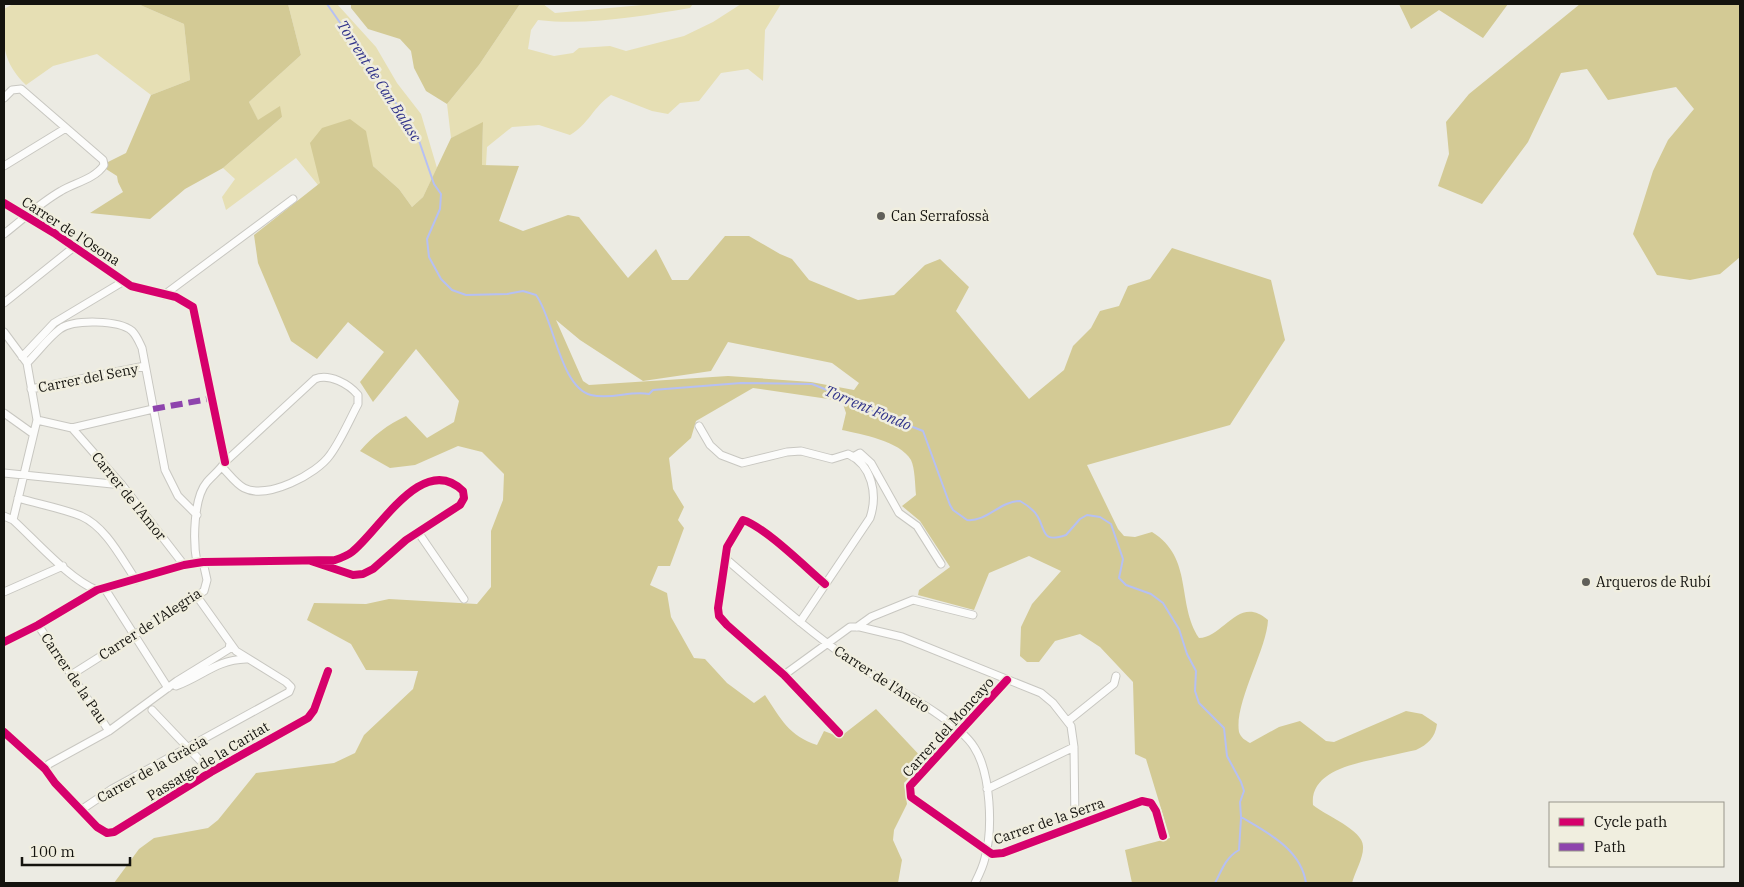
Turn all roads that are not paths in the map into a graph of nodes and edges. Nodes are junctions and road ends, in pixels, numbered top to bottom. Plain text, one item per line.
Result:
1 (4, 98) edge
2 (66, 128) junction
3 (4, 166) edge
4 (293, 199) dead end
5 (4, 203) edge
6 (26, 217) junction
7 (4, 234) edge
8 (74, 247) junction
9 (124, 281) junction
10 (164, 295) junction
11 (4, 304) edge
12 (4, 332) edge
13 (22, 357) junction
14 (27, 363) junction
15 (145, 366) junction
16 (31, 388) junction
17 (153, 408) junction
18 (4, 413) edge
19 (37, 420) junction
20 (699, 426) dead end
21 (72, 428) junction
22 (32, 434) junction
23 (853, 456) junction
24 (224, 464) junction
25 (4, 473) edge
26 (24, 476) junction
27 (122, 485) junction
28 (18, 498) junction
29 (198, 515) junction
30 (4, 516) edge
31 (13, 520) junction
32 (418, 532) junction
33 (726, 559) junction
34 (311, 561) junction
35 (200, 562) junction
36 (941, 564) dead end
37 (184, 565) junction
38 (63, 566) junction
39 (136, 580) junction
40 (825, 584) junction
41 (105, 589) junction
42 (97, 590) junction
43 (4, 592) edge
44 (196, 596) junction
45 (464, 599) dead end
46 (973, 615) dead end
47 (800, 622) junction
48 (38, 625) junction
49 (853, 627) junction
50 (134, 635) junction
51 (4, 642) edge
52 (827, 642) junction
53 (230, 643) junction
54 (247, 659) junction
55 (328, 671) dead end
56 (71, 675) junction
57 (784, 675) junction
58 (1116, 676) dead end
59 (1007, 680) junction
60 (168, 688) junction
61 (152, 710) dead end
62 (1068, 721) junction
63 (959, 730) junction
64 (109, 731) junction
65 (4, 732) edge
66 (839, 732) dead end
67 (187, 747) junction
68 (1074, 747) junction
69 (45, 769) junction
70 (211, 772) junction
71 (987, 789) junction
72 (910, 792) joint
73 (81, 810) junction
74 (1075, 825) junction
75 (1163, 836) dead end
76 (986, 852) junction
77 (975, 883) edge

1 - 2 street
2 - 3 street
2 - 6 street
4 - 10 street
5 - 6 street, Carrer de l'Osona
6 - 7 street
6 - 8 street, Carrer de l'Osona
8 - 9 street, Carrer de l'Osona
8 - 11 street
9 - 10 street, Carrer de l'Osona
9 - 13 street
10 - 24 street, Carrer de l'Osona
12 - 13 street
13 - 14 street
14 - 15 street
14 - 16 street
15 - 16 street, Carrer del Seny
15 - 17 street
16 - 19 street
17 - 21 street
17 - 29 street
18 - 22 street
19 - 21 street
19 - 22 street
20 - 23 street
21 - 27 street, Carrer de l'Amor
22 - 26 street
23 - 36 street
23 - 40 street
24 - 24 street
24 - 29 street
25 - 26 street
26 - 27 street
26 - 28 street
27 - 37 street, Carrer de l'Amor
28 - 31 street
28 - 39 street
29 - 35 street
30 - 31 street
31 - 38 street
32 - 34 street
32 - 34 street
32 - 45 street
33 - 40 street
33 - 47 street, Carrer de l'Aneto
33 - 57 street
34 - 35 street
35 - 37 street
35 - 44 street, Carrer de l'Alegria
37 - 39 street
38 - 42 street
38 - 43 street
39 - 41 street
40 - 47 street
41 - 42 street
41 - 50 street
42 - 48 street
44 - 50 street, Carrer de l'Alegria
44 - 53 street
46 - 49 street
47 - 52 street, Carrer de l'Aneto
48 - 51 street
48 - 56 street, Carrer de la Pau
49 - 52 street
49 - 59 street
50 - 56 street, Carrer de l'Alegria
50 - 60 street
52 - 57 street
52 - 63 street, Carrer de l'Aneto
53 - 54 street
53 - 60 street
54 - 60 street
54 - 67 street, Carrer de la Gràcia
55 - 70 street, Passatge de la Caritat
56 - 64 street, Carrer de la Pau
57 - 66 street
58 - 62 street
59 - 62 street
59 - 63 street, Carrer del Moncayo
60 - 64 street
61 - 67 street
62 - 68 street
63 - 71 street, Carrer de l'Aneto
63 - 72 street, Carrer del Moncayo
64 - 69 street
65 - 69 street, Carrer de la Gràcia
67 - 70 street
67 - 73 street, Carrer de la Gràcia
68 - 71 street
68 - 74 street
69 - 73 street, Carrer de la Gràcia
70 - 73 street, Passatge de la Caritat
71 - 76 street, Carrer de l'Aneto
72 - 76 street, Carrer de la Serra
74 - 75 street, Carrer de la Serra
74 - 76 street, Carrer de la Serra
76 - 77 street, Carrer de l'Aneto

